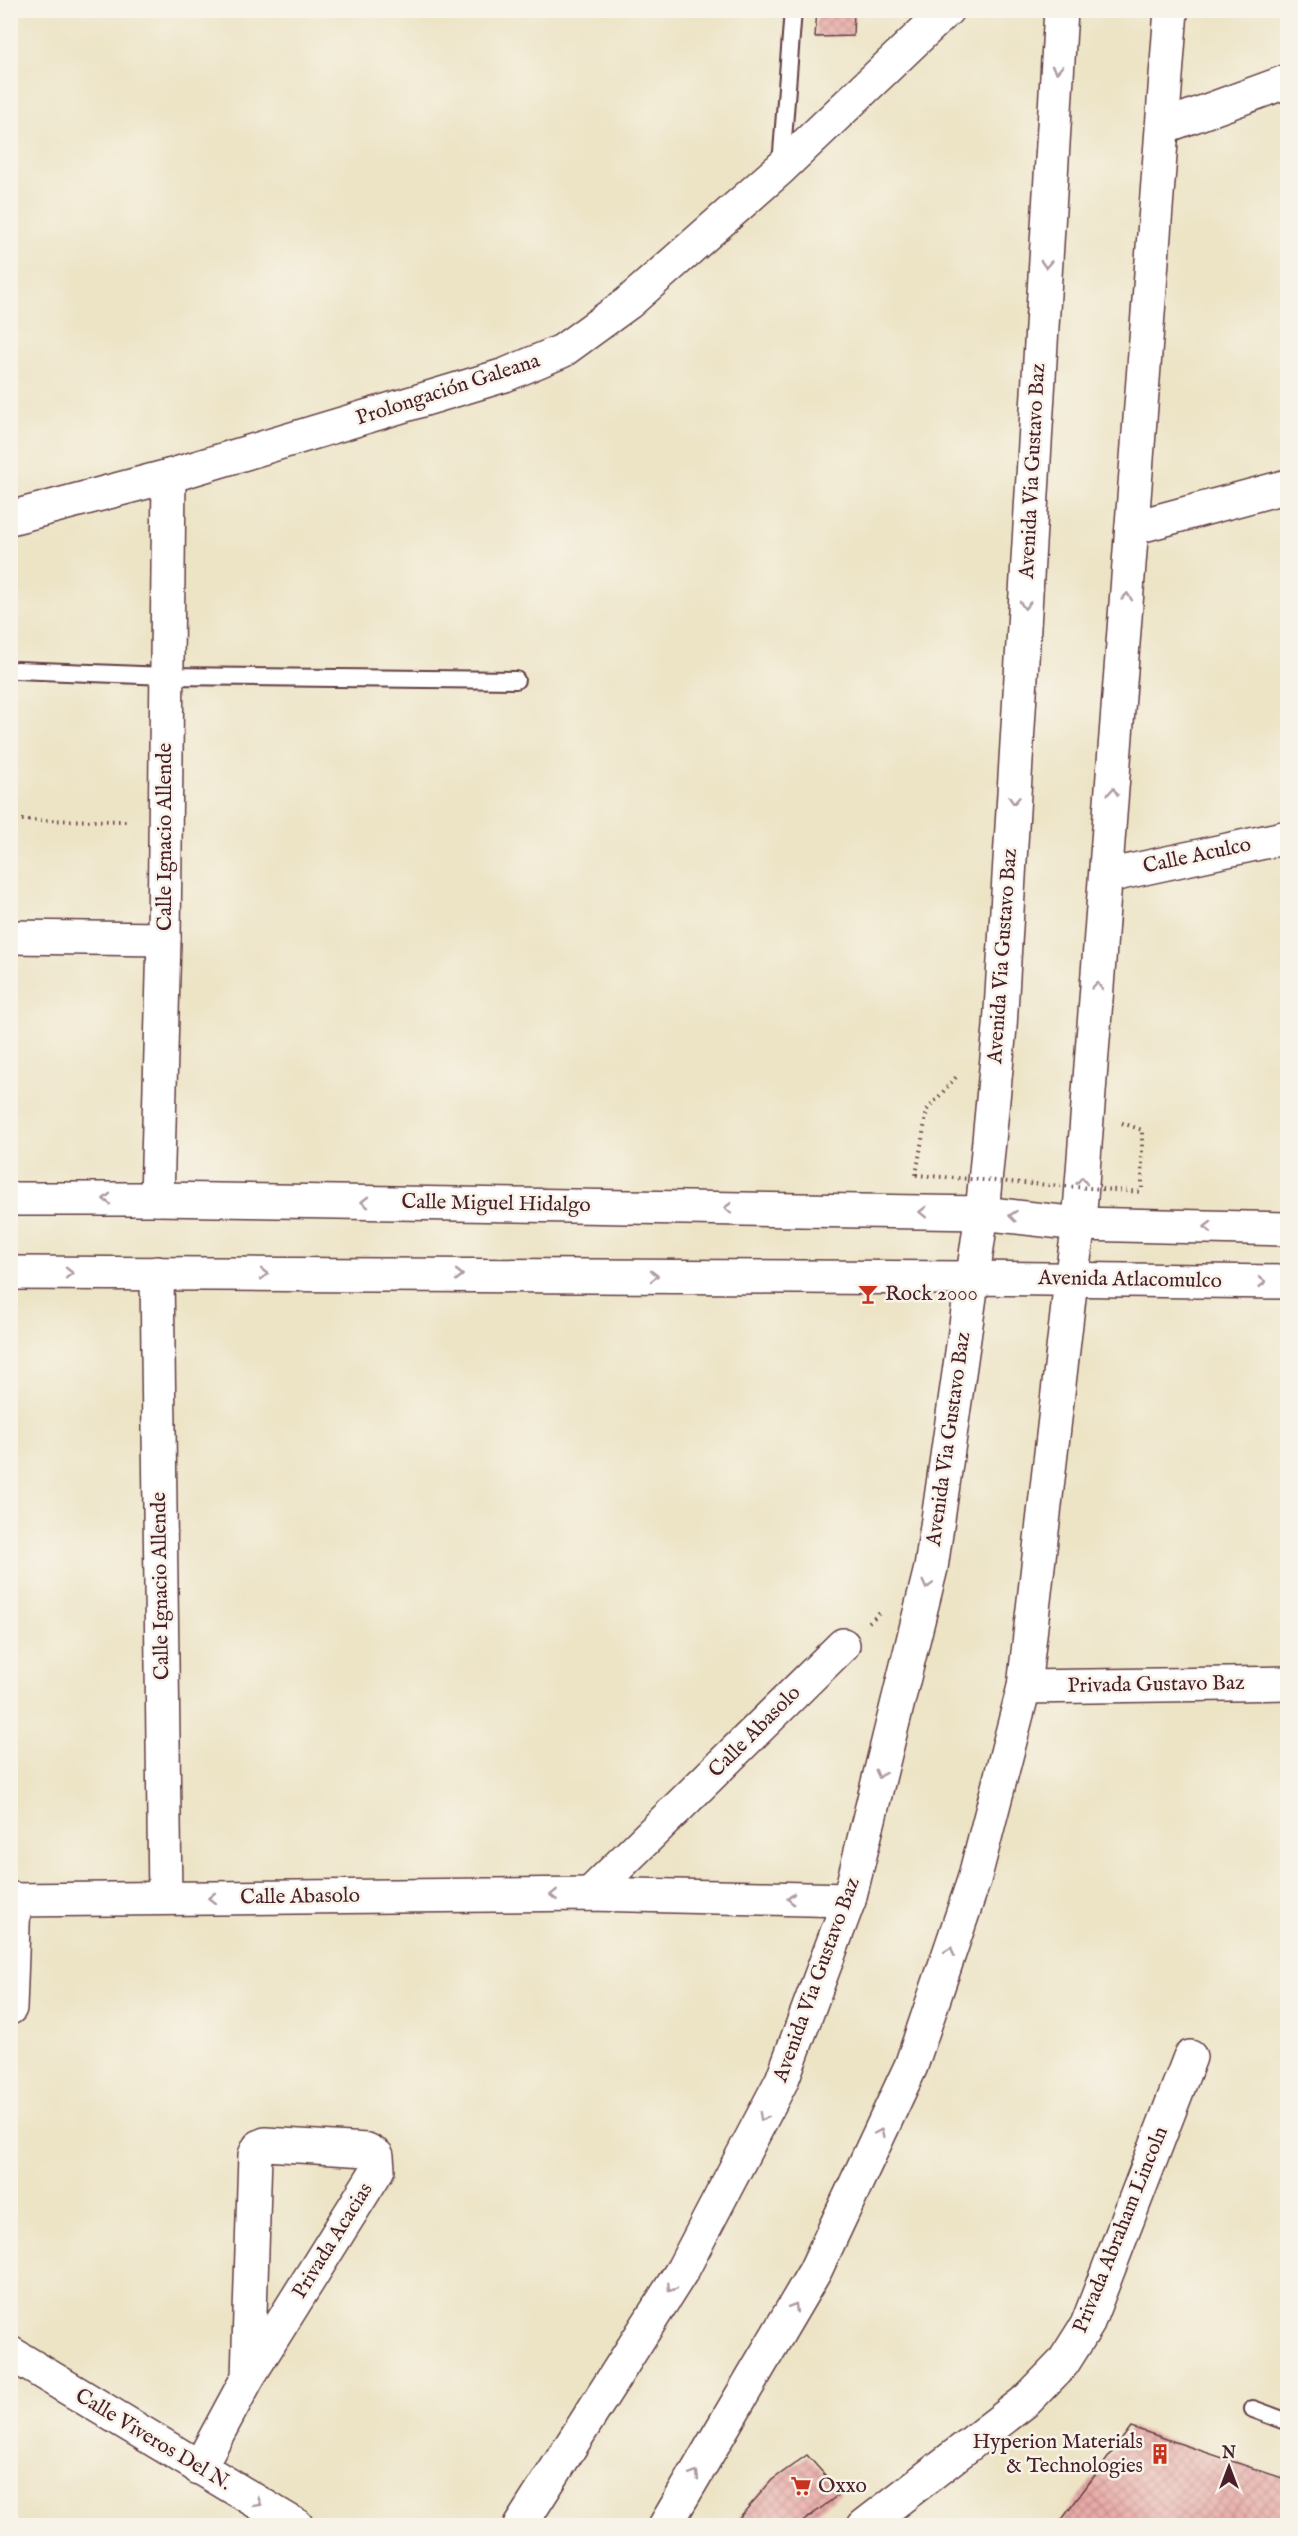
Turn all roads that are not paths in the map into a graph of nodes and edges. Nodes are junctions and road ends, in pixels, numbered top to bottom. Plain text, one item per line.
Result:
1 (793, 10) edge
2 (947, 10) edge
3 (1061, 10) edge
4 (1171, 10) edge
5 (1287, 81) edge
6 (1164, 127) junction
7 (780, 169) junction
8 (169, 476) junction
9 (1287, 486) edge
10 (10, 518) edge
11 (1132, 528) junction
12 (16, 670) dead end
13 (166, 676) junction
14 (516, 681) dead end
15 (1287, 837) edge
16 (1107, 876) junction
17 (10, 938) edge
18 (164, 939) junction
19 (10, 1199) edge
20 (157, 1199) junction
21 (982, 1213) junction
22 (1079, 1224) junction
23 (1287, 1229) edge
24 (10, 1273) edge
25 (157, 1273) junction
26 (972, 1278) junction
27 (1071, 1280) junction
28 (1287, 1282) edge
29 (843, 1645) dead end
30 (1287, 1683) edge
31 (1024, 1687) junction
32 (590, 1894) junction
33 (165, 1898) junction
34 (12, 1900) edge
35 (849, 1900) junction
36 (10, 2008) edge
37 (1190, 2057) dead end
38 (10, 2353) edge
39 (248, 2377) junction
40 (1253, 2409) dead end
41 (1287, 2422) edge
42 (199, 2468) junction
43 (297, 2526) edge
44 (520, 2526) edge
45 (665, 2526) edge
46 (864, 2526) edge

1 - 7 lane
2 - 7 main road, Prolongación Galeana
3 -> 21 main road, Avenida Via Gustavo Baz
4 - 6 main road
5 - 6 main road
6 - 11 main road
7 - 8 main road, Prolongación Galeana
8 - 10 main road, Prolongación Galeana
8 - 13 main road, Calle Ignacio Allende
9 - 11 main road
16 -> 11 main road
12 - 13 lane
13 - 14 lane
13 - 18 main road, Calle Ignacio Allende
15 - 16 main road, Calle Aculco
22 -> 16 main road
17 - 18 main road
18 - 20 main road, Calle Ignacio Allende
20 -> 19 main road, Calle Miguel Hidalgo
21 -> 20 main road, Calle Miguel Hidalgo
22 -> 21 main road
21 - 26 main road, Avenida Via Gustavo Baz
23 -> 22 main road
22 - 27 main road
24 -> 25 main road
25 -> 26 main road
25 - 33 main road, Calle Ignacio Allende
26 - 27 main road, Avenida Atlacomulco
26 -> 35 main road, Avenida Via Gustavo Baz
27 -> 28 main road, Avenida Atlacomulco
27 - 31 main road
29 - 32 main road, Calle Abasolo
30 - 31 main road, Privada Gustavo Baz
45 -> 31 main road
32 -> 33 main road, Calle Abasolo
35 -> 32 main road, Calle Abasolo
33 - 34 main road, Calle Abasolo
34 - 36 main road
35 -> 44 main road, Avenida Via Gustavo Baz
37 - 46 main road, Privada Abraham Lincoln
38 - 42 main road, Calle Viveros Del N.
39 - 39 main road, Privada Acacias
39 - 42 main road, Privada Acacias
40 - 41 lane
42 -> 43 main road, Calle Viveros Del N.

